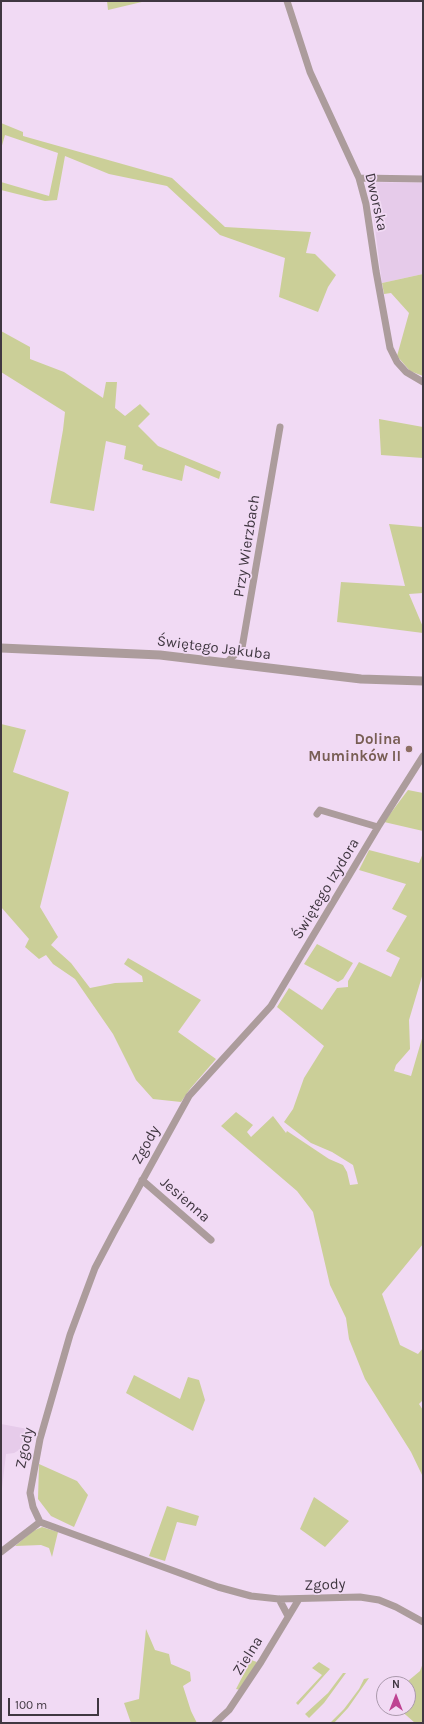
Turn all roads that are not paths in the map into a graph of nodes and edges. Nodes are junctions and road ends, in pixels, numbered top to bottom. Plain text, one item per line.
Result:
1 (287, 1) edge
2 (360, 178) junction
3 (423, 179) edge
4 (423, 382) edge
5 (280, 427) dead end
6 (1, 648) edge
7 (226, 663) junction
8 (423, 681) edge
9 (423, 756) edge
10 (317, 814) dead end
11 (378, 827) junction
12 (248, 1032) joint
13 (142, 1180) junction
14 (211, 1240) dead end
15 (40, 1522) junction
16 (1, 1552) edge
17 (279, 1599) junction
18 (299, 1599) junction
19 (288, 1616) junction
20 (423, 1622) edge
21 (214, 1723) edge

1 - 2 street, Dworska
2 - 3 street
2 - 4 street, Dworska
5 - 7 street, Przy Wierzbach
6 - 7 street, Świętego Jakuba
7 - 8 street, Świętego Jakuba
9 - 11 street, Świętego Izydora
10 - 11 street
11 - 12 street, Świętego Izydora
12 - 13 street, Zgody
13 - 14 street, Jesienna
13 - 15 street, Zgody
15 - 16 street
15 - 17 street, Zgody
17 - 18 street, Zgody
17 - 19 street
18 - 19 street, Zielna
18 - 20 street, Zgody
19 - 21 street, Zielna

